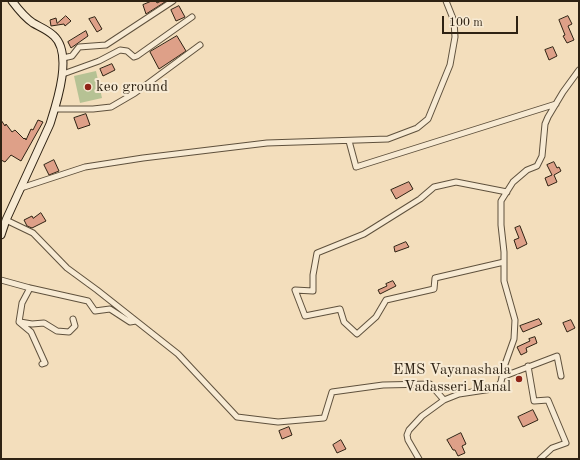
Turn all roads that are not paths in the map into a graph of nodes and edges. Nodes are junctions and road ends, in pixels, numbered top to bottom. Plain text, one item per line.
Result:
1 (12, 1) edge
2 (173, 1) edge
3 (446, 1) edge
4 (192, 17) dead end
5 (200, 45) dead end
6 (63, 58) junction
7 (579, 70) edge
8 (63, 74) junction
9 (556, 104) junction
10 (55, 109) junction
11 (349, 141) junction
12 (21, 188) junction
13 (507, 192) junction
14 (6, 220) junction
15 (1, 235) edge
16 (504, 262) junction
17 (1, 280) edge
18 (30, 288) junction
19 (73, 319) dead end
20 (136, 321) junction
21 (19, 322) junction
22 (42, 364) dead end
23 (528, 366) junction
24 (561, 376) dead end
25 (502, 377) junction
26 (444, 400) junction
27 (419, 459) edge
28 (540, 459) edge

1 - 6 main road
2 - 6 street
3 - 11 street
4 - 8 street
5 - 10 street
6 - 8 main road
7 - 9 street
8 - 10 main road
9 - 11 street
9 - 13 street
10 - 12 main road
11 - 12 street
12 - 14 main road
13 - 16 street
13 - 16 street
14 - 15 main road
14 - 20 street
16 - 25 street
17 - 18 street
18 - 20 street
18 - 21 street
19 - 21 street
20 - 26 street
21 - 22 street
23 - 24 street
23 - 25 street
23 - 28 street
25 - 26 street
26 - 27 street

